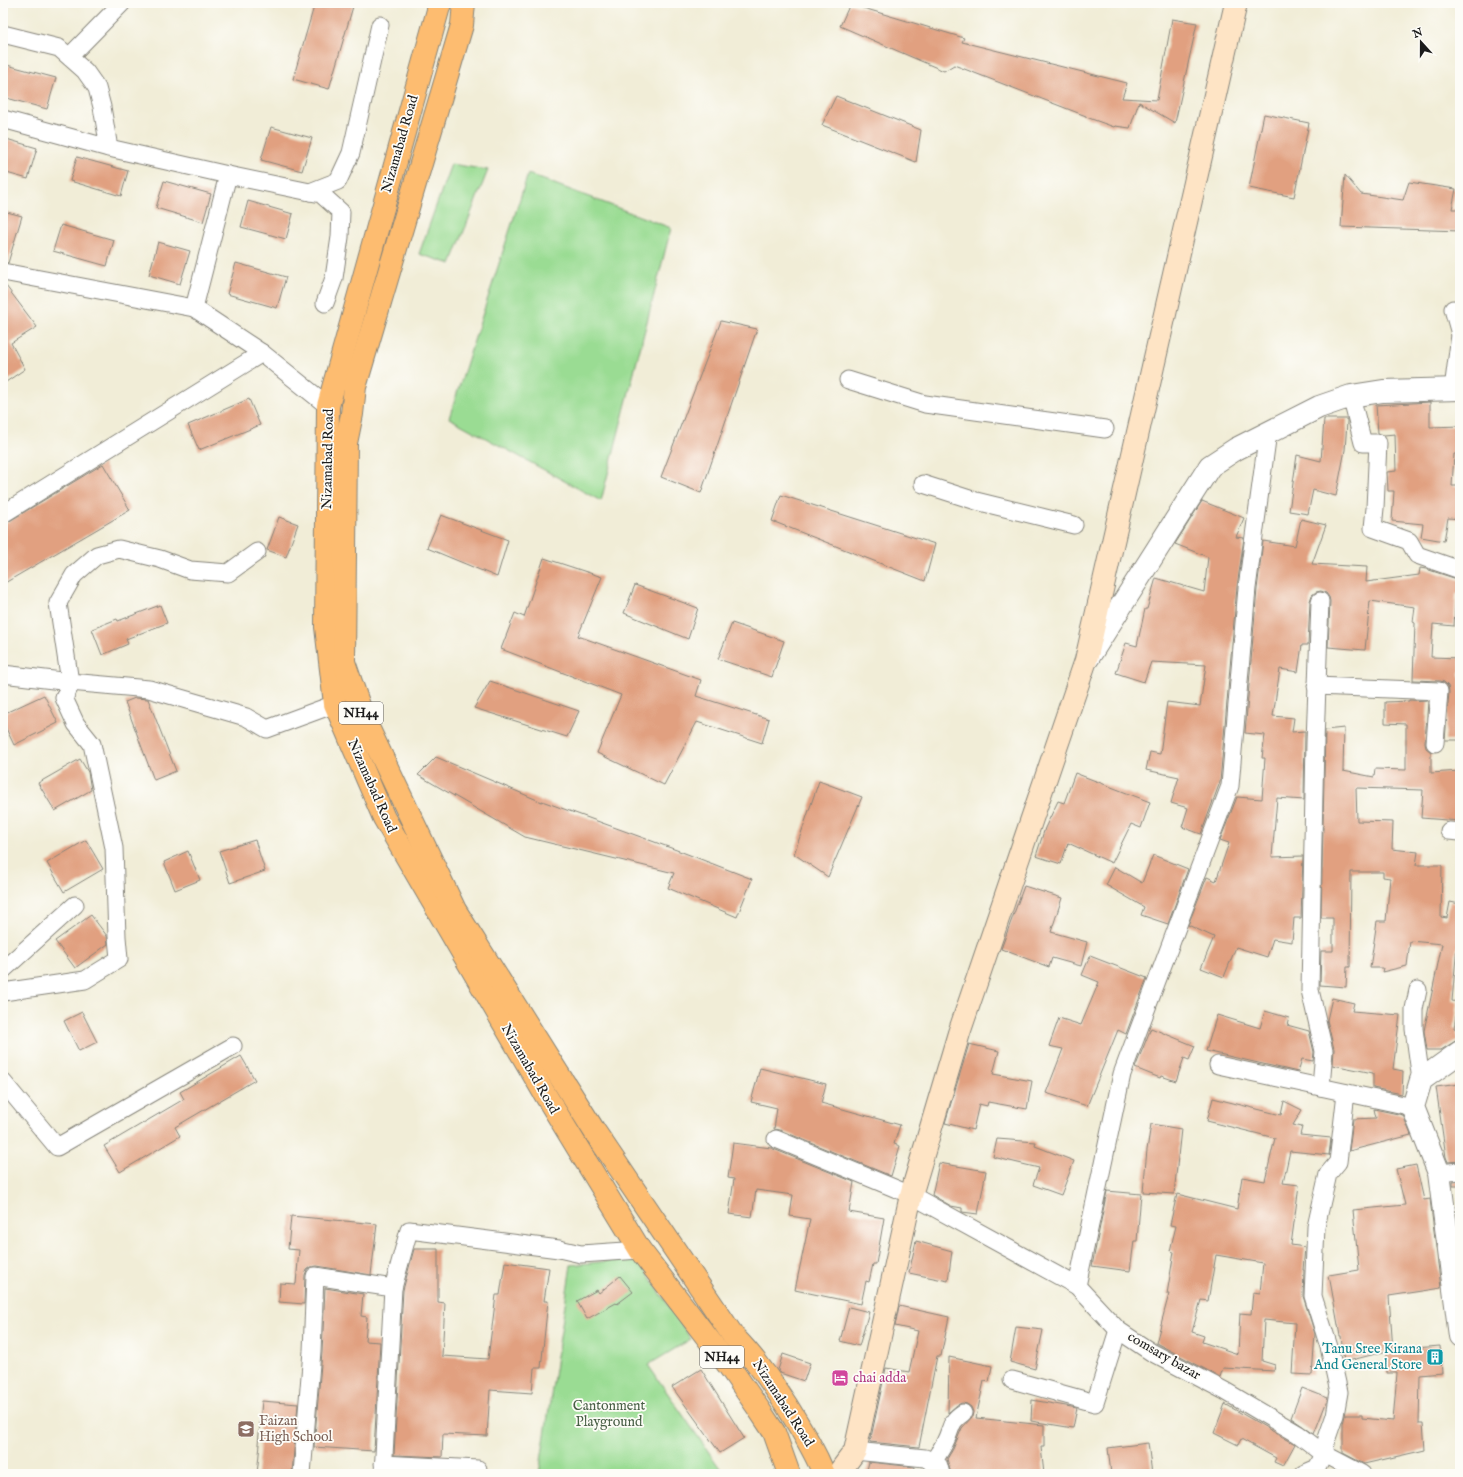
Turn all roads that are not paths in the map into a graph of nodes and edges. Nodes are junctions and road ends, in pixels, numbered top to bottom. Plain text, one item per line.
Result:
1 (122, 3) edge
2 (440, 3) edge
3 (464, 3) edge
4 (1236, 3) edge
5 (380, 24) dead end
6 (3, 34) edge
7 (70, 56) junction
8 (3, 119) edge
9 (108, 148) junction
10 (228, 175) junction
11 (310, 192) junction
12 (3, 272) edge
13 (325, 303) dead end
14 (194, 308) junction
15 (1454, 309) dead end
16 (1460, 335) edge
17 (262, 353) junction
18 (848, 380) dead end
19 (1457, 389) edge
20 (1351, 396) junction
21 (328, 406) junction
22 (1105, 429) dead end
23 (1268, 432) junction
24 (923, 484) dead end
25 (3, 514) edge
26 (1074, 525) dead end
27 (257, 552) dead end
28 (1460, 570) edge
29 (1320, 600) dead end
30 (1086, 660) junction
31 (3, 674) edge
32 (70, 682) junction
33 (1316, 686) junction
34 (335, 704) junction
35 (1435, 743) dead end
36 (75, 905) dead end
37 (3, 970) edge
38 (1418, 990) dead end
39 (3, 992) edge
40 (233, 1046) dead end
41 (1460, 1052) edge
42 (1218, 1064) dead end
43 (1421, 1080) junction
44 (3, 1082) edge
45 (1320, 1087) junction
46 (1346, 1093) junction
47 (1413, 1107) junction
48 (776, 1139) dead end
49 (1450, 1172) edge
50 (911, 1194) junction
51 (640, 1250) junction
52 (1077, 1286) junction
53 (393, 1288) junction
54 (1118, 1330) junction
55 (1460, 1336) edge
56 (1012, 1380) dead end
57 (963, 1413) dead end
58 (855, 1451) junction
59 (1324, 1454) junction
60 (937, 1468) edge
61 (383, 1469) edge
62 (478, 1469) dead end
63 (302, 1474) edge
64 (789, 1474) edge
65 (824, 1474) edge
66 (838, 1474) edge
67 (1304, 1474) edge
68 (1362, 1474) edge

1 - 7 street
2 - 21 highway, Nizamabad Road / NH44
3 - 65 highway, Nizamabad Road / NH44
4 - 30 main road
5 - 11 street
6 - 7 street
7 - 9 street
8 - 9 street
9 - 10 street
10 - 11 street
10 - 14 street
11 - 13 street
12 - 14 street
14 - 17 street
15 - 16 street
16 - 19 street
17 - 21 street
17 - 25 street
18 - 22 street
19 - 20 street
20 - 23 street
20 - 28 street
21 - 34 highway, Nizamabad Road / NH44
23 - 30 street
23 - 52 street
24 - 26 street
27 - 32 street
29 - 33 street
30 - 50 main road
31 - 32 street
32 - 34 street
32 - 39 street
33 - 35 street
33 - 45 street
34 - 51 highway, Nizamabad Road / NH44
36 - 37 street
38 - 43 street
40 - 44 street
41 - 43 street
42 - 45 street
43 - 47 street
45 - 46 street
46 - 47 street
46 - 59 street
47 - 49 street
48 - 50 street, comsary bazar
49 - 55 street
50 - 52 street, comsary bazar
50 - 58 main road
51 - 53 street
51 - 64 highway, Nizamabad Road / NH44
52 - 54 street, comsary bazar
53 - 61 street
53 - 63 street
54 - 56 street
54 - 59 street, comsary bazar
57 - 60 street
58 - 60 street
58 - 66 main road
59 - 67 street
59 - 68 street, comsary bazar
61 - 62 street

